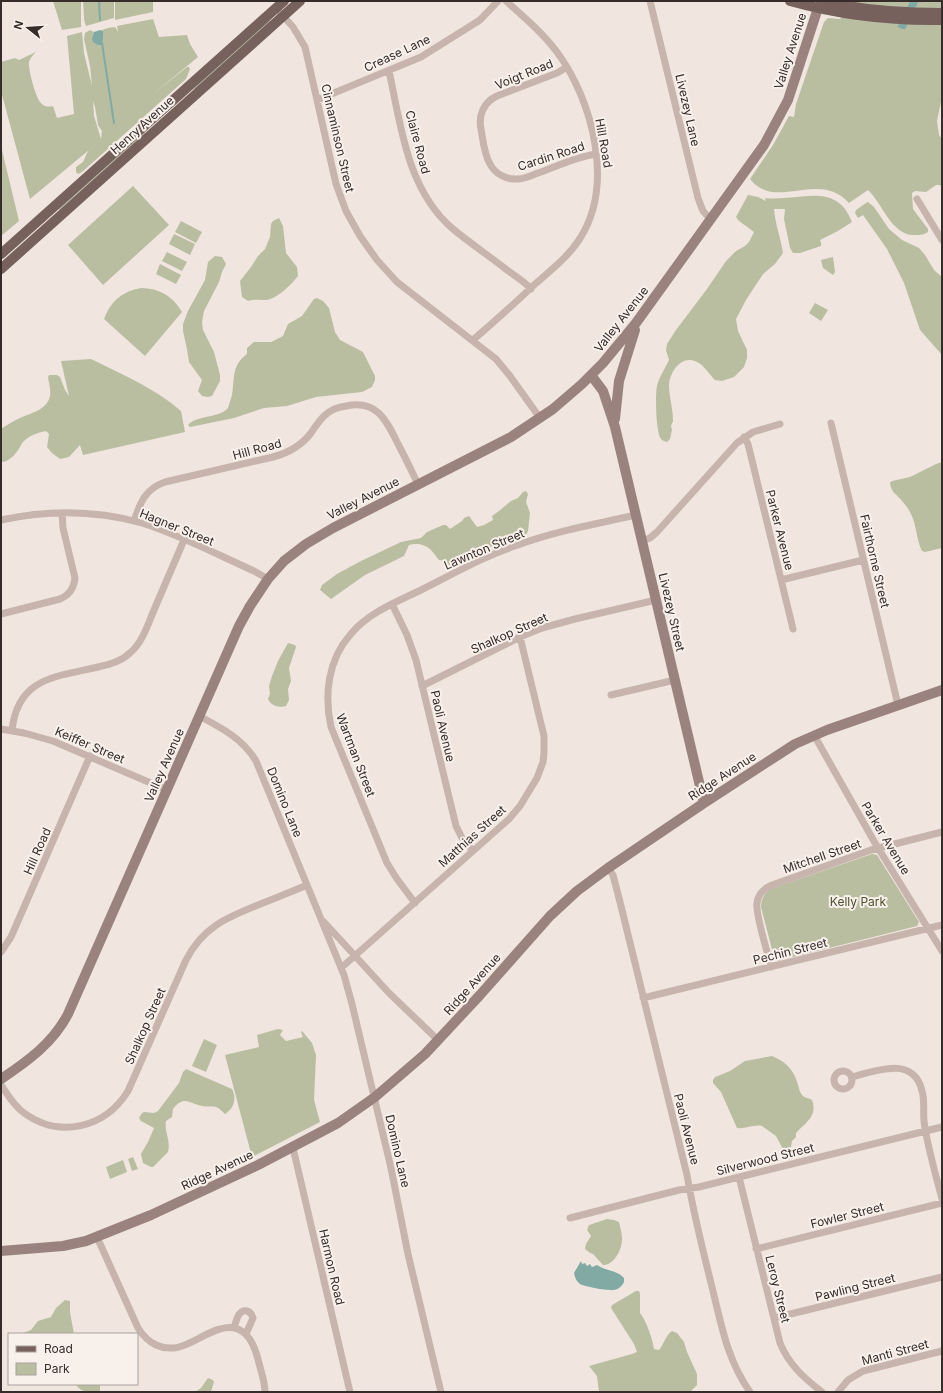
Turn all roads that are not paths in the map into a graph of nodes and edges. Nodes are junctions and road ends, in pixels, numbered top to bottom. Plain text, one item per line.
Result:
1 (300, 1) edge
2 (498, 1) edge
3 (506, 1) edge
4 (650, 1) edge
5 (790, 1) edge
6 (280, 4) edge
7 (820, 5) edge
8 (833, 8) junction
9 (942, 12) edge
10 (283, 16) junction
11 (942, 20) edge
12 (567, 67) junction
13 (389, 71) junction
14 (317, 100) junction
15 (484, 146) joint
16 (596, 154) junction
17 (917, 199) dead end
18 (711, 220) junction
19 (942, 240) edge
20 (1, 254) edge
21 (1, 269) edge
22 (531, 289) junction
23 (636, 323) junction
24 (473, 340) junction
25 (591, 375) junction
26 (540, 418) junction
27 (831, 423) dead end
28 (780, 424) dead end
29 (615, 427) junction
30 (744, 437) junction
31 (418, 484) junction
32 (62, 512) junction
33 (636, 515) junction
34 (1, 520) edge
35 (134, 521) junction
36 (184, 540) junction
37 (642, 541) junction
38 (863, 560) junction
39 (268, 579) junction
40 (781, 580) junction
41 (656, 600) junction
42 (392, 604) junction
43 (1, 614) edge
44 (792, 629) dead end
45 (520, 638) junction
46 (675, 680) junction
47 (422, 686) junction
48 (942, 690) edge
49 (611, 695) dead end
50 (898, 705) junction
51 (200, 716) junction
52 (1, 729) edge
53 (12, 730) junction
54 (814, 735) junction
55 (90, 756) junction
56 (167, 790) junction
57 (704, 803) junction
58 (942, 832) edge
59 (878, 848) junction
60 (473, 851) junction
61 (608, 868) junction
62 (307, 885) junction
63 (415, 903) junction
64 (321, 919) junction
65 (942, 925) edge
66 (928, 928) junction
67 (942, 951) edge
68 (1, 952) edge
69 (355, 955) junction
70 (771, 966) junction
71 (341, 968) junction
72 (644, 998) junction
73 (438, 1040) junction
74 (852, 1078) dead end
75 (1, 1079) edge
76 (1, 1085) edge
77 (375, 1097) junction
78 (942, 1127) edge
79 (926, 1131) junction
80 (292, 1148) junction
81 (739, 1177) junction
82 (689, 1188) junction
83 (942, 1200) edge
84 (942, 1203) edge
85 (570, 1218) dead end
86 (97, 1237) junction
87 (756, 1249) junction
88 (1, 1251) edge
89 (942, 1277) edge
90 (774, 1318) junction
91 (234, 1328) junction
92 (246, 1334) junction
93 (942, 1351) edge
94 (265, 1392) edge
95 (350, 1392) edge
96 (441, 1392) edge
97 (750, 1392) edge
98 (822, 1392) edge
99 (838, 1392) edge

1 - 10 main road, Henry Avenue
2 - 13 street, Crease Lane
3 - 12 street, Hill Road
4 - 18 street, Livezey Lane
5 - 7 main road
6 - 10 street, Cinnaminson Street
6 - 20 main road, Henry Avenue
7 - 8 main road
7 - 18 street, Valley Avenue
8 - 9 main road
8 - 11 main road
10 - 14 street, Cinnaminson Street
10 - 21 main road, Henry Avenue
12 - 15 street, Voigt Road
12 - 16 street, Hill Road
13 - 14 street, Crease Lane
13 - 22 street, Claire Road
14 - 24 street, Cinnaminson Street
15 - 16 street, Cardin Road
16 - 22 street, Hill Road
17 - 19 street
18 - 23 street, Valley Avenue
22 - 24 street, Hill Road
23 - 25 street, Valley Avenue
23 - 29 street, Livezey Street
24 - 26 street, Cinnaminson Street
25 - 26 street, Valley Avenue
25 - 29 street, Livezey Street
26 - 31 street, Valley Avenue
27 - 38 street, Fairthorne Street
28 - 30 street
29 - 33 street, Livezey Street
30 - 37 street
30 - 40 street, Parker Avenue
31 - 35 street, Hill Road
31 - 39 street, Valley Avenue
32 - 34 street, Hagner Street
32 - 35 street, Hagner Street
32 - 43 street
33 - 37 street, Livezey Street
33 - 42 street, Lawnton Street
35 - 36 street, Hagner Street
36 - 39 street, Hagner Street
36 - 53 street
37 - 41 street, Livezey Street
38 - 40 street
38 - 50 street, Fairthorne Street
39 - 51 street, Valley Avenue
40 - 44 street, Parker Avenue
41 - 45 street, Shalkop Street
41 - 46 street, Livezey Street
42 - 47 street, Paoli Avenue
42 - 63 street, Wartman Street
45 - 47 street, Shalkop Street
45 - 60 street, Matthias Street
46 - 49 street
46 - 57 street, Livezey Street
47 - 60 street, Paoli Avenue
48 - 50 street, Ridge Avenue
50 - 54 street, Ridge Avenue
51 - 56 street, Valley Avenue
51 - 62 street, Domino Lane
52 - 53 street, Keiffer Street
53 - 55 street, Keiffer Street
54 - 57 street, Ridge Avenue
54 - 59 street, Parker Avenue
55 - 56 street, Keiffer Street
55 - 68 street, Hill Road
56 - 75 street, Valley Avenue
57 - 61 street, Ridge Avenue
58 - 59 street, Mitchell Street
59 - 66 street, Parker Avenue
59 - 70 street, Mitchell Street
60 - 63 street, Matthias Street
61 - 72 street, Paoli Avenue
61 - 73 street, Ridge Avenue
62 - 64 street, Domino Lane
62 - 76 street, Shalkop Street
63 - 69 street, Matthias Street
64 - 69 street, Domino Lane
64 - 71 street, Domino Lane
65 - 66 street, Pechin Street
66 - 67 street, Parker Avenue
66 - 70 street, Pechin Street
69 - 71 street, Matthias Street
69 - 73 street, Domino Lane
70 - 72 street, Pechin Street
71 - 77 street, Domino Lane
72 - 82 street, Paoli Avenue
73 - 77 street, Ridge Avenue
74 - 79 street
77 - 80 street, Ridge Avenue
77 - 96 street, Domino Lane
78 - 79 street, Silverwood Street
79 - 81 street, Silverwood Street
79 - 83 street
80 - 86 street, Ridge Avenue
80 - 95 street, Harmon Road
81 - 82 street, Silverwood Street
81 - 87 street, Leroy Street
82 - 85 street, Silverwood Street
82 - 97 street, Paoli Avenue
84 - 87 street, Fowler Street
86 - 88 street, Ridge Avenue
86 - 91 street
87 - 90 street, Leroy Street
89 - 90 street, Pawling Street
90 - 98 street, Leroy Street
91 - 92 street
91 - 92 street
92 - 94 street
93 - 99 street, Manti Street

